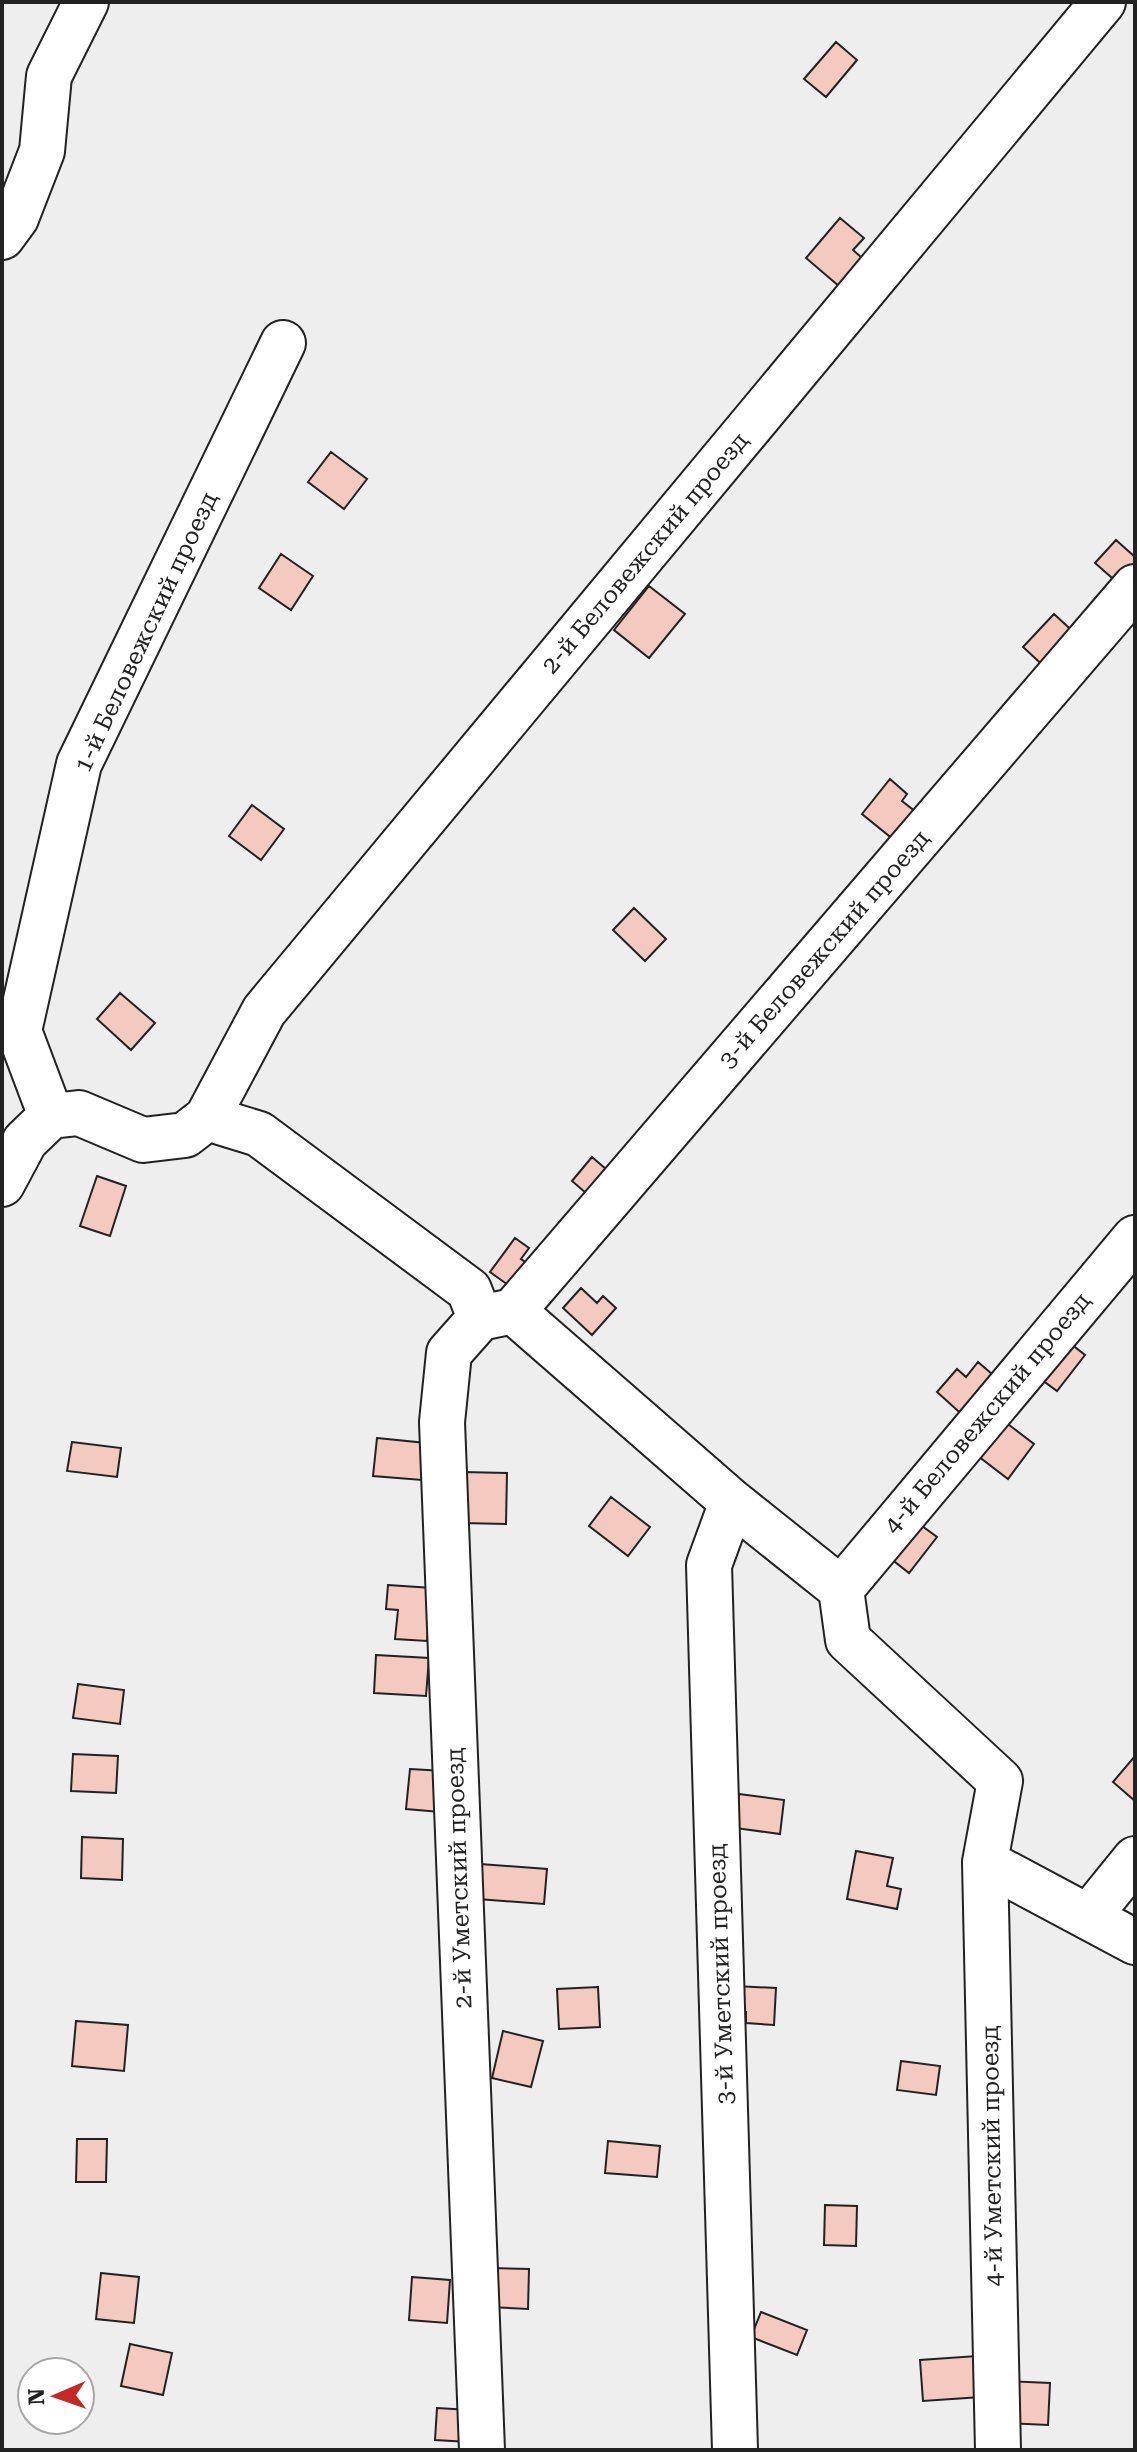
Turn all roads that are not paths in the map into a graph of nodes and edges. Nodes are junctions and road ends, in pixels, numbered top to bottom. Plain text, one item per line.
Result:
1 (86, 2) edge
2 (1103, 2) edge
3 (2, 237) edge
4 (283, 343) dead end
5 (1135, 587) edge
6 (51, 1116) junction
7 (207, 1118) junction
8 (2, 1184) edge
9 (1135, 1238) edge
10 (496, 1315) junction
11 (732, 1502) junction
12 (841, 1589) junction
13 (1135, 1859) edge
14 (985, 1862) junction
15 (1088, 1917) junction
16 (1135, 1942) edge
17 (482, 2450) edge
18 (735, 2450) edge
19 (998, 2450) edge

1 - 3 lane
2 - 7 lane, 2-й Беловежский проезд
4 - 6 lane, 1-й Беловежский проезд
5 - 10 lane, 3-й Беловежский проезд
6 - 7 lane
6 - 8 lane
7 - 10 lane
9 - 12 lane, 4-й Беловежский проезд
10 - 11 lane
10 - 17 lane, 2-й Уметский проезд
11 - 12 lane
11 - 18 lane, 3-й Уметский проезд
12 - 14 lane, 4-й Уметский проезд
13 - 15 lane
14 - 15 lane
14 - 19 lane, 4-й Уметский проезд
15 - 16 lane

